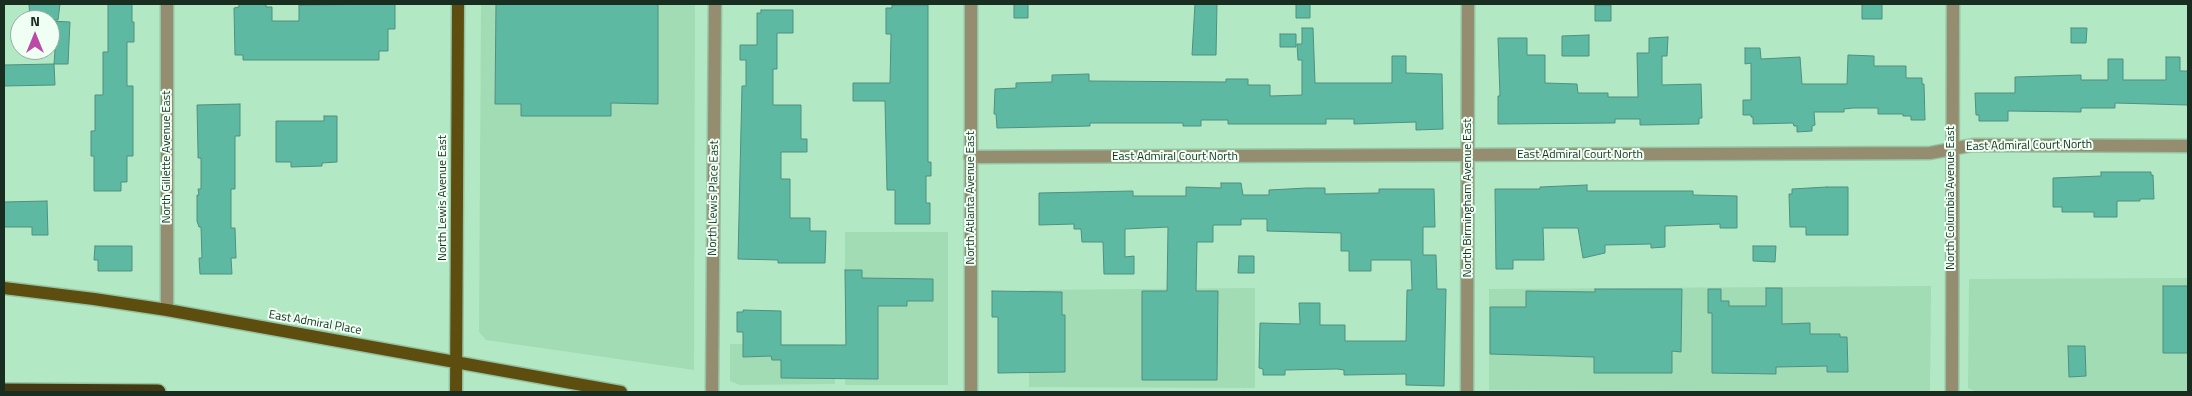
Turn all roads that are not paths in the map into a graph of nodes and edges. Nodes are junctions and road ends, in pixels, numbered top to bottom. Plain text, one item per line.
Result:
1 (167, 4) edge
2 (458, 4) edge
3 (715, 4) edge
4 (971, 4) edge
5 (1468, 4) edge
6 (1953, 4) edge
7 (2188, 146) edge
8 (1951, 149) junction
9 (1468, 156) junction
10 (970, 157) junction
11 (4, 288) edge
12 (167, 310) junction
13 (456, 363) junction
14 (456, 390) edge
15 (4, 391) edge
16 (158, 392) edge
17 (621, 392) edge
18 (712, 392) edge
19 (971, 392) edge
20 (1467, 392) edge
21 (1952, 392) edge

1 - 12 street, North Gillette Avenue East
2 - 13 main road, North Lewis Avenue East
3 - 18 street, North Lewis Place East
4 - 10 street, North Atlanta Avenue East
5 - 9 street, North Birmingham Avenue East
6 - 8 street, North Columbia Avenue East
7 - 8 street, East Admiral Court North
8 - 9 street, East Admiral Court North
8 - 21 street, North Columbia Avenue East
9 - 10 street, East Admiral Court North
9 - 20 street, North Birmingham Avenue East
10 - 19 street, North Atlanta Avenue East
11 - 12 main road, East Admiral Place
12 - 13 main road, East Admiral Place
13 - 14 main road, North Lewis Avenue East
13 - 17 main road, East Admiral Place
15 - 16 highway

